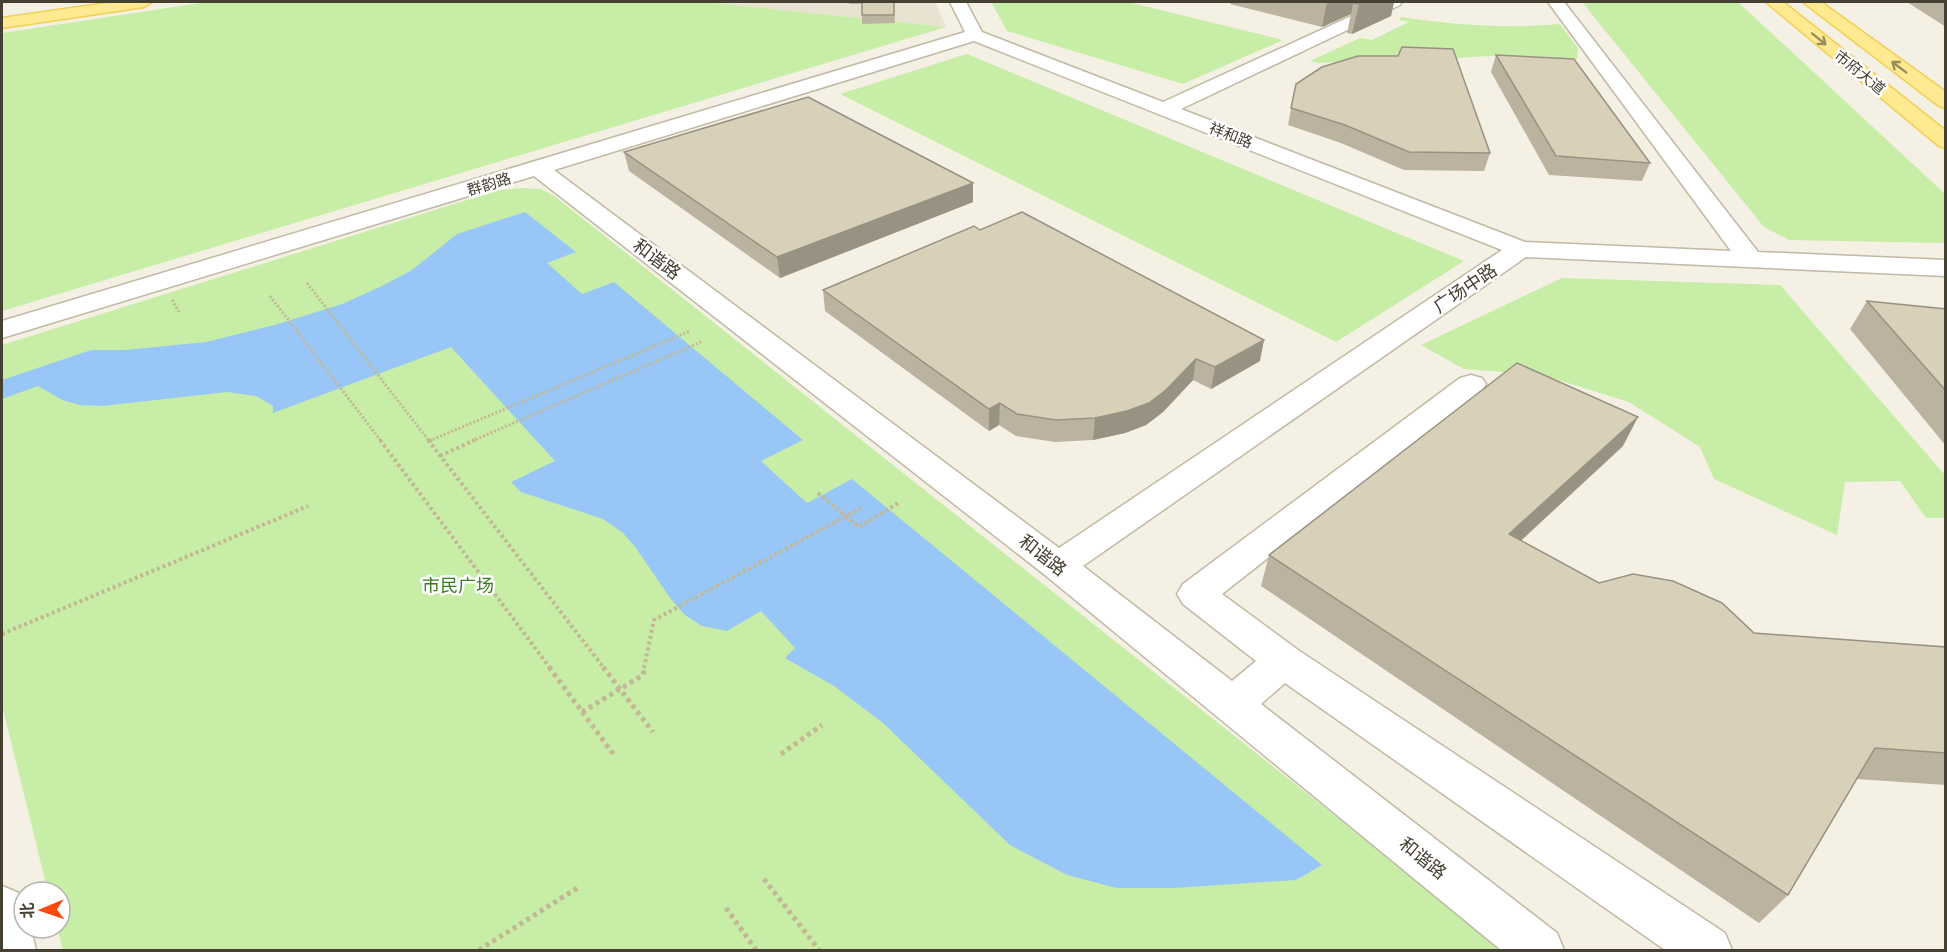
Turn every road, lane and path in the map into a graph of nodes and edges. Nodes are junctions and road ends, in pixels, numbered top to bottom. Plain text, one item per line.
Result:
1 (90, 2) edge
2 (100, 2) edge
3 (144, 2) edge
4 (958, 2) edge
5 (1394, 2) edge
6 (1556, 2) edge
7 (1774, 2) edge
8 (1811, 2) edge
9 (2, 13) edge
10 (2, 23) edge
11 (975, 35) junction
12 (1946, 102) edge
13 (1164, 109) junction
14 (1946, 142) edge
15 (539, 169) junction
16 (1521, 249) junction
17 (1750, 259) junction
18 (1946, 268) edge
19 (307, 284) dead end
20 (270, 296) dead end
21 (170, 297) dead end
22 (179, 312) dead end
23 (288, 321) joint
24 (2, 330) edge
25 (690, 331) dead end
26 (703, 341) dead end
27 (1471, 384) dead end
28 (429, 441) junction
29 (440, 456) junction
30 (818, 493) dead end
31 (900, 502) dead end
32 (308, 506) dead end
33 (861, 508) dead end
34 (846, 517) junction
35 (1058, 566) junction
36 (2, 633) edge
37 (1284, 661) junction
38 (1232, 705) junction
39 (582, 712) junction
40 (822, 725) dead end
41 (653, 732) dead end
42 (780, 754) dead end
43 (614, 755) dead end
44 (764, 879) dead end
45 (579, 887) dead end
46 (726, 908) dead end
47 (2, 909) edge
48 (11, 951) edge
49 (478, 951) edge
50 (756, 951) edge
51 (819, 951) edge
52 (1539, 951) edge
53 (1707, 951) edge

1 - 9 main road
2 - 9 main road
3 - 10 main road
4 - 11 street
5 - 13 street
6 - 17 street
7 -> 14 main road, 市府大道
12 -> 8 main road, 市府大道
11 - 13 street, 祥和路
11 - 15 street, 群韵路
13 - 16 street, 祥和路
15 - 24 street, 群韵路
15 - 35 street, 和谐路
16 - 17 street
16 - 35 street, 广场中路
17 - 18 street
19 - 28 path
20 - 23 path
21 - 22 path
23 - 39 path
25 - 28 path
26 - 29 path
27 - 37 street
28 - 29 path
29 - 41 path
30 - 34 path
31 - 34 path
32 - 36 path
33 - 34 path
34 - 39 path
35 - 38 street, 和谐路
37 - 38 street
37 - 53 street
38 - 52 street, 和谐路
39 - 43 path
40 - 42 path
44 - 51 path
45 - 49 path
46 - 50 path
47 - 48 street

